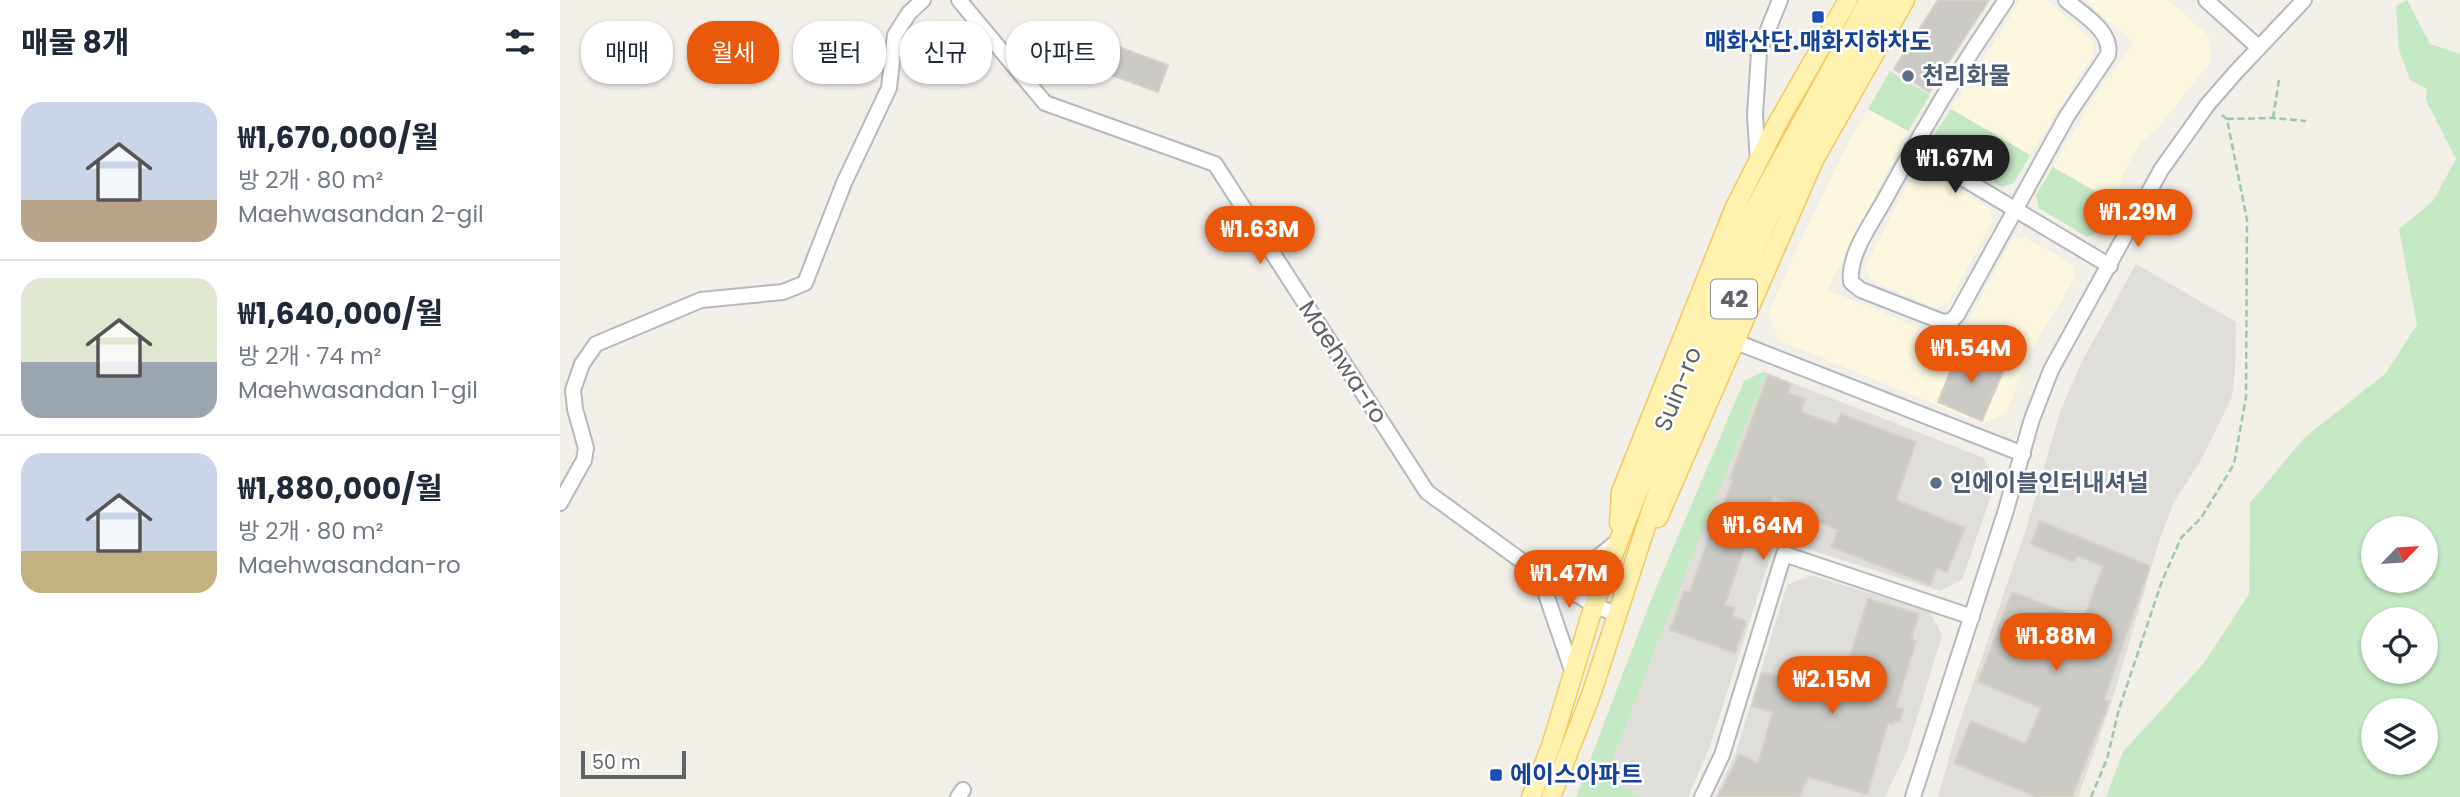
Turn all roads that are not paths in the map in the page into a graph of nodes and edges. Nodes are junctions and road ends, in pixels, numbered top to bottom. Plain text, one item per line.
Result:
1 (923, 0) edge
2 (959, 0) edge
3 (1780, 0) edge
4 (1848, 0) edge
5 (1869, 0) edge
6 (1888, 0) edge
7 (1905, 0) edge
8 (2006, 0) edge
9 (2066, 0) edge
10 (2206, 0) edge
11 (2304, 0) edge
12 (2258, 47) junction
13 (1912, 148) junction
14 (1758, 163) junction
15 (2015, 211) junction
16 (2109, 266) junction
17 (1736, 342) junction
18 (2023, 454) junction
19 (560, 503) edge
20 (1618, 541) junction
21 (1640, 545) junction
22 (1538, 571) junction
23 (1594, 605) junction
24 (1618, 615) junction
25 (1972, 617) junction
26 (1573, 673) junction
27 (1531, 797) edge
28 (1551, 797) edge
29 (1702, 797) edge
30 (1913, 797) edge

1 - 19 street
2 - 22 street, Maehwa-ro
3 - 14 street
4 - 14 main road
5 - 20 main road, Suin-ro / 42
6 - 21 main road, Suin-ro / 42
7 - 17 main road
8 - 13 street
9 - 15 street
10 - 12 street
11 - 12 street
12 - 16 street
13 - 15 street
13 - 15 street
14 - 20 main road
15 - 16 street
16 - 18 street
17 - 18 street
17 - 21 main road
18 - 25 street
20 - 22 street
20 - 23 main road, Suin-ro / 42
21 - 24 main road, Suin-ro / 42
22 - 23 street, Maehwa-ro
22 - 26 street
23 - 24 street, Maehwa-ro
23 - 26 main road, Suin-ro / 42
24 - 28 main road, Suin-ro / 42
25 - 29 street
25 - 30 street
26 - 27 main road, Suin-ro / 42

